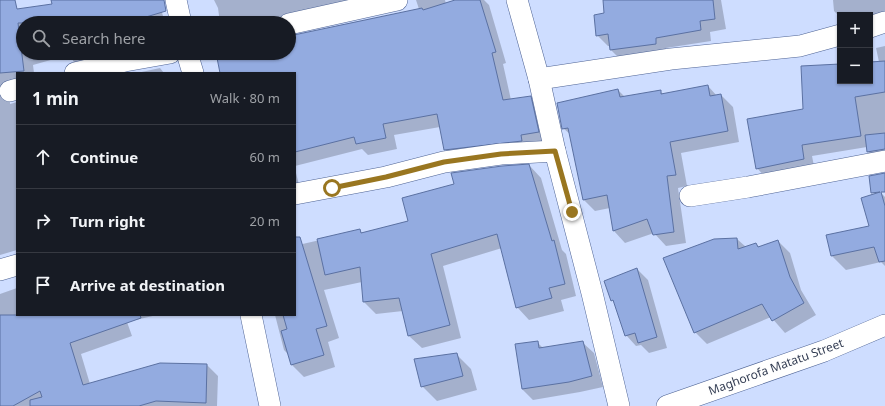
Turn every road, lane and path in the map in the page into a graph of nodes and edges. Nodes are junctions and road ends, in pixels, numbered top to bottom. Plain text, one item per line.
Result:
1 (176, 0) edge
2 (397, 0) edge
3 (517, 0) edge
4 (179, 16) edge
5 (296, 22) edge
6 (885, 22) edge
7 (873, 26) edge
8 (837, 36) edge
9 (131, 60) edge
10 (189, 60) edge
11 (79, 72) edge
12 (193, 72) edge
13 (539, 79) junction
14 (555, 151) junction
15 (885, 161) edge
16 (296, 194) edge
17 (690, 196) dead end
18 (16, 265) edge
19 (0, 270) edge
20 (251, 316) edge
21 (885, 325) edge
22 (270, 406) edge
23 (619, 406) edge
24 (667, 406) edge

1 - 4 street
2 - 5 street
3 - 13 street
6 - 7 street
8 - 13 street
9 - 11 street
10 - 12 street
13 - 14 street
14 - 16 street
14 - 23 street
15 - 17 street
18 - 19 street
20 - 22 street
21 - 24 street, Maghorofa Matatu Street

